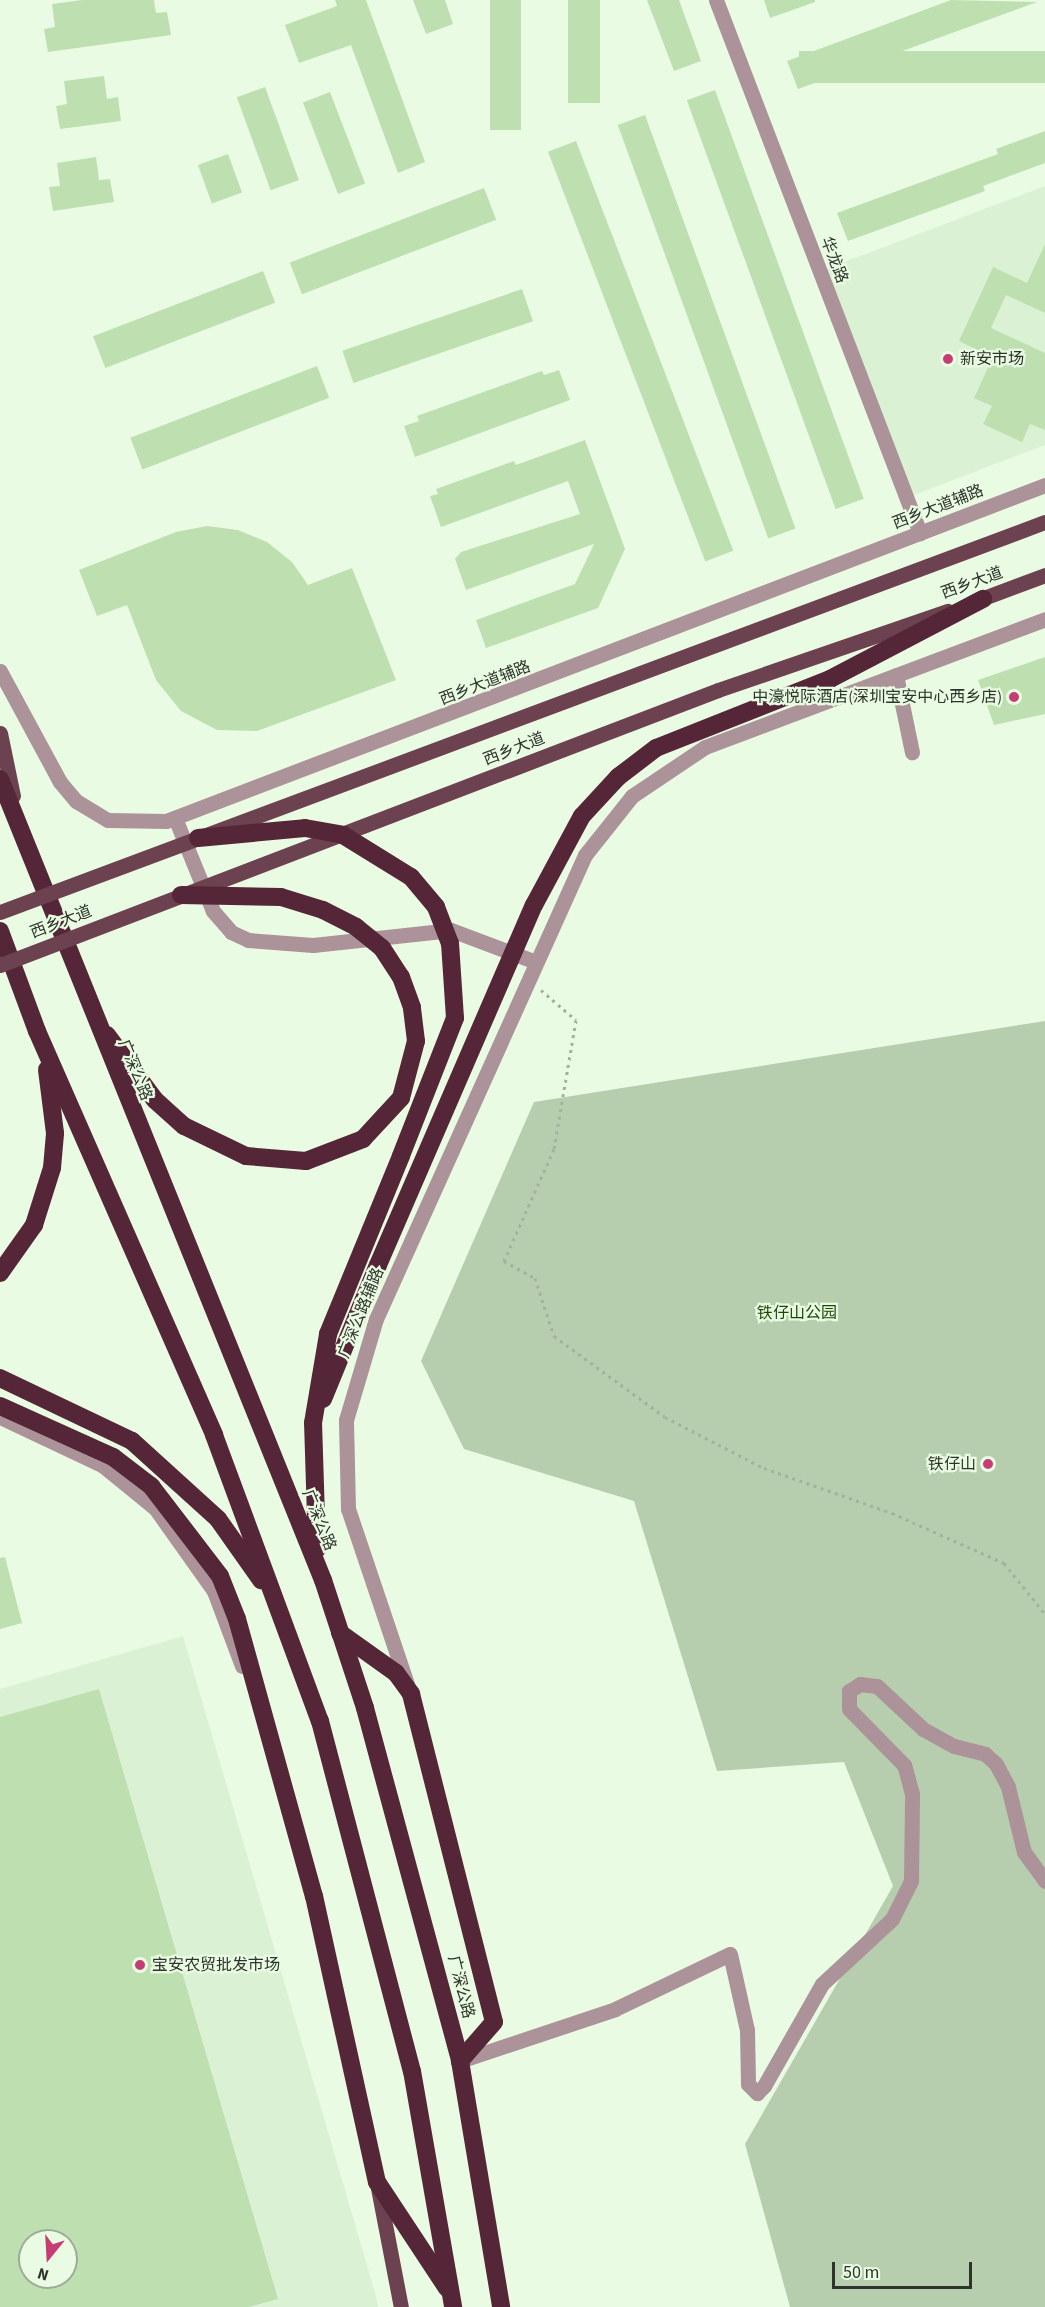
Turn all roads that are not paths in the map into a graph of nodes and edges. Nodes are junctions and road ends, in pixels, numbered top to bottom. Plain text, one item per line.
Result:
1 (716, 0) edge
2 (1045, 485) edge
3 (1045, 522) edge
4 (920, 533) junction
5 (1045, 575) edge
6 (983, 599) junction
7 (1045, 619) edge
8 (0, 671) edge
9 (896, 675) junction
10 (0, 733) edge
11 (912, 753) dead end
12 (0, 779) edge
13 (175, 818) junction
14 (19, 825) junction
15 (198, 838) junction
16 (181, 895) junction
17 (0, 912) edge
18 (0, 931) edge
19 (533, 961) junction
20 (0, 965) edge
21 (89, 1010) junction
22 (37, 1031) junction
23 (0, 1273) edge
24 (0, 1378) edge
25 (0, 1406) edge
26 (0, 1417) edge
27 (314, 1423) junction
28 (323, 1580) junction
29 (340, 1633) junction
30 (291, 1635) junction
31 (411, 1694) junction
32 (273, 1749) junction
33 (1045, 1881) edge
34 (460, 2061) junction
35 (377, 2182) junction
36 (453, 2301) edge
37 (401, 2307) edge
38 (501, 2307) edge

1 - 4 street, 华龙路
2 - 4 street, 西乡大道辅路
3 - 15 main road, 西乡大道, bridge
4 - 13 street, 西乡大道辅路
5 - 6 main road, 西乡大道
6 - 16 main road, 西乡大道, bridge
6 - 27 highway, bridge
7 - 9 street
8 - 13 street, 西乡大道辅路
9 - 11 street
9 - 19 street
10 - 14 main road
12 - 14 highway, 广深公路
13 - 19 street
14 - 21 highway, 广深公路
15 - 17 main road, 西乡大道, bridge
15 - 27 highway, bridge
16 - 20 main road, 西乡大道, bridge
16 - 21 highway, bridge
18 - 22 highway
19 - 31 street, 广深公路辅路
21 - 28 highway, 广深公路
22 - 23 highway
22 - 30 highway
24 - 30 highway
25 - 32 highway
26 - 32 street
27 - 28 highway
28 - 29 highway, 广深公路
29 - 31 highway
29 - 34 highway, 广深公路
30 - 36 highway
31 - 34 highway
32 - 35 highway
33 - 34 street
34 - 38 highway, 广深公路
35 - 36 highway
35 - 37 main road

